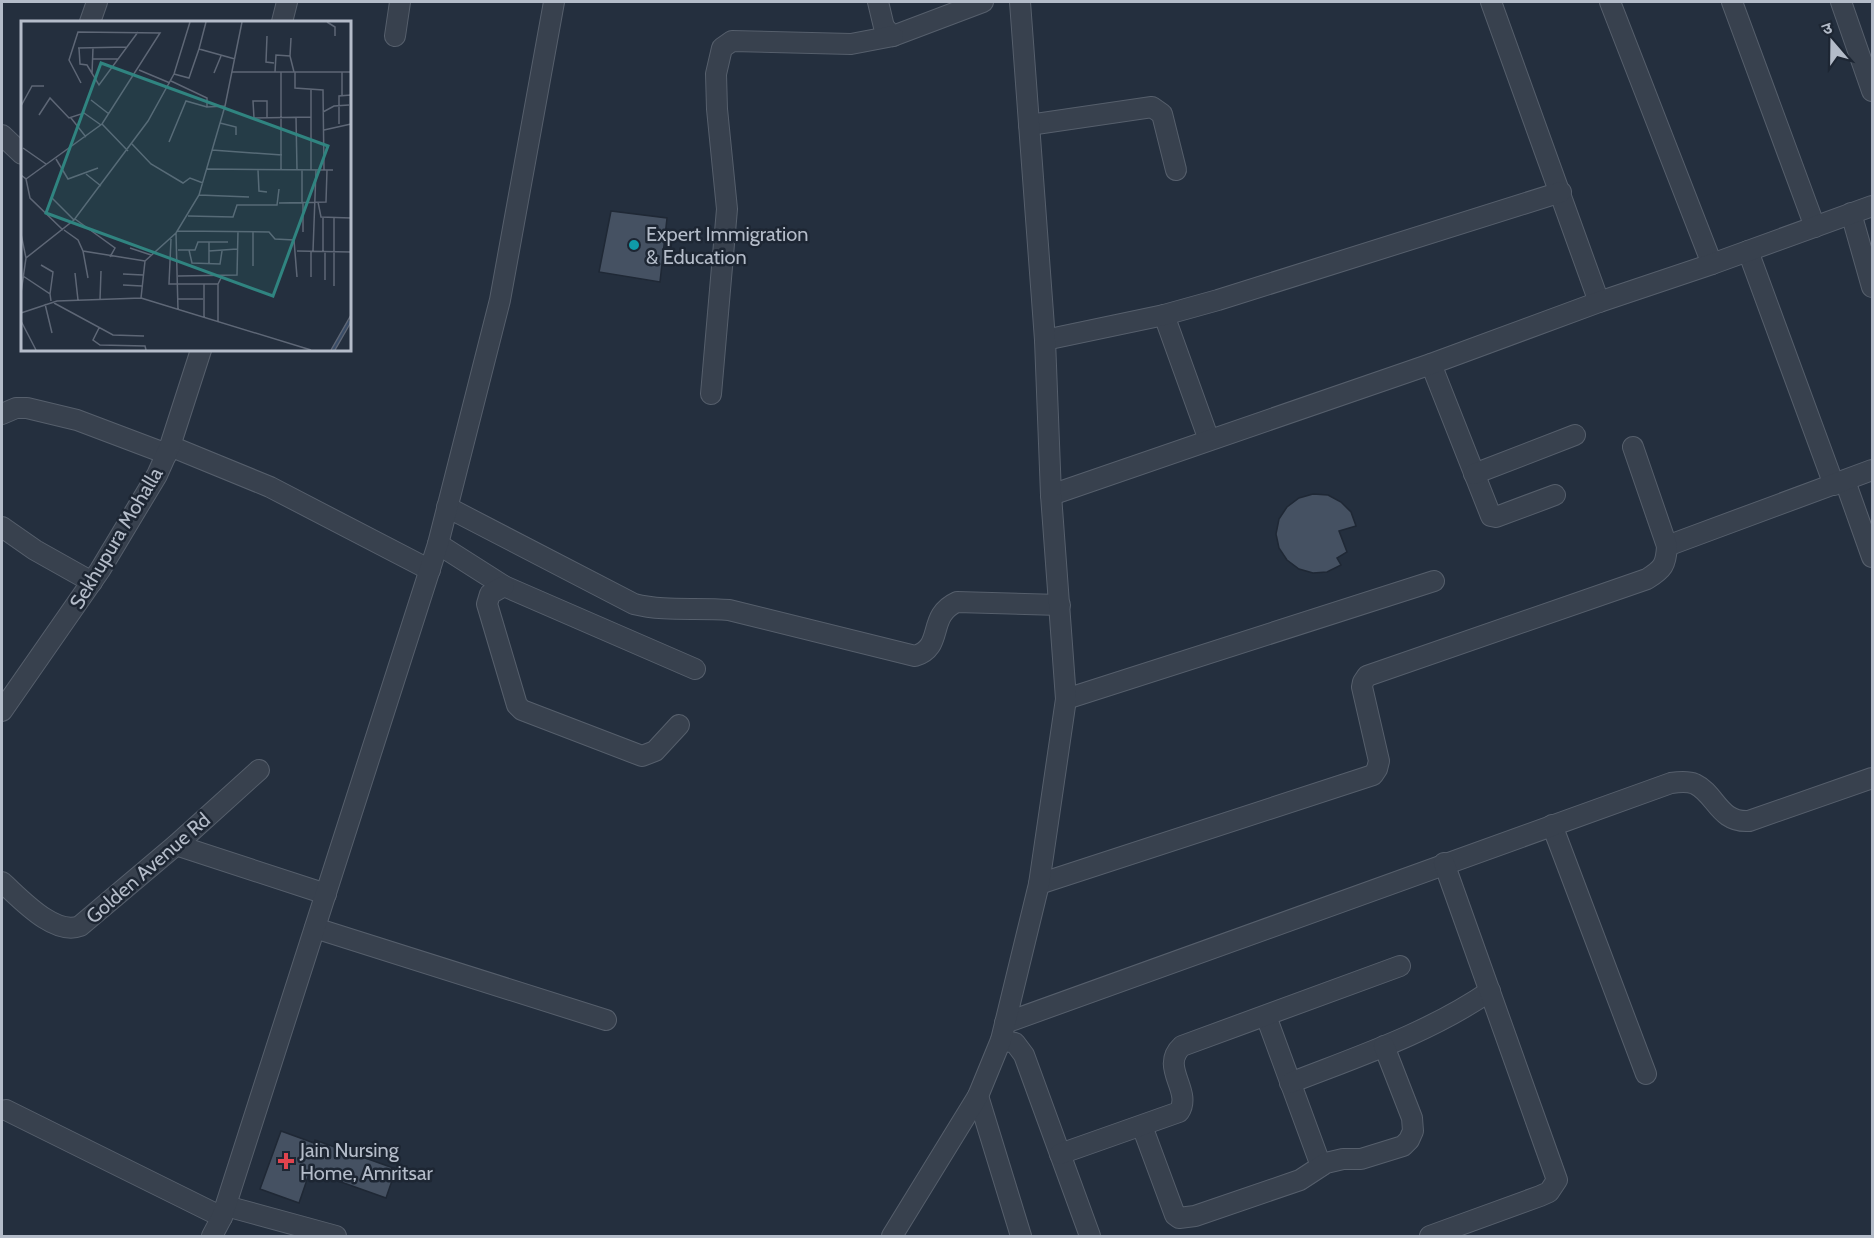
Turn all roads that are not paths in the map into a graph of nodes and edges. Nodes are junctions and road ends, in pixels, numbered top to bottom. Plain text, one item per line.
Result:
1 (97, 2) edge
2 (287, 2) edge
3 (399, 2) edge
4 (554, 2) edge
5 (878, 2) edge
6 (983, 2) edge
7 (1020, 2) edge
8 (1491, 2) edge
9 (1610, 2) edge
10 (1732, 2) edge
11 (1841, 2) edge
12 (90, 21) edge
13 (282, 21) edge
14 (395, 36) dead end
15 (893, 36) junction
16 (1872, 91) edge
17 (1029, 125) junction
18 (2, 135) edge
19 (21, 153) edge
20 (1176, 170) dead end
21 (1561, 192) junction
22 (1872, 206) edge
23 (1851, 213) junction
24 (1815, 227) junction
25 (1748, 251) junction
26 (1712, 264) junction
27 (1872, 287) edge
28 (1599, 302) junction
29 (1164, 315) junction
30 (1045, 340) junction
31 (197, 351) edge
32 (1431, 364) junction
33 (711, 394) dead end
34 (2, 414) edge
35 (1575, 435) dead end
36 (1209, 440) junction
37 (1633, 447) dead end
38 (168, 450) junction
39 (1872, 470) edge
40 (1474, 474) junction
41 (1840, 483) junction
42 (1051, 495) junction
43 (1555, 495) dead end
44 (447, 507) junction
45 (2, 527) edge
46 (438, 544) junction
47 (1667, 546) junction
48 (1872, 557) edge
49 (430, 570) junction
50 (1434, 581) dead end
51 (92, 582) junction
52 (504, 586) junction
53 (1060, 605) junction
54 (695, 669) dead end
55 (1066, 699) junction
56 (2, 711) edge
57 (679, 725) dead end
58 (259, 770) dead end
59 (1872, 778) edge
60 (1552, 825) junction
61 (177, 845) junction
62 (1444, 864) junction
63 (2, 882) edge
64 (1039, 884) junction
65 (326, 894) junction
66 (315, 928) junction
67 (1400, 966) dead end
68 (1490, 991) junction
69 (1266, 1017) junction
70 (606, 1020) dead end
71 (1003, 1032) junction
72 (1384, 1047) junction
73 (1646, 1074) dead end
74 (1290, 1083) junction
75 (978, 1096) junction
76 (6, 1110) dead end
77 (1142, 1126) junction
78 (1060, 1154) junction
79 (1321, 1166) junction
80 (224, 1211) junction
81 (1441, 1235) edge
82 (213, 1236) edge
83 (336, 1236) edge
84 (892, 1236) edge
85 (1021, 1236) edge
86 (1090, 1236) edge

1 - 12 street
2 - 13 street
3 - 14 street
4 - 44 street
5 - 15 street
6 - 15 street
7 - 17 street
8 - 21 street
9 - 26 street
10 - 24 street
11 - 16 street
15 - 33 street
17 - 20 street
17 - 30 street
18 - 19 street
21 - 28 street
21 - 29 street
22 - 23 street
23 - 24 street
23 - 27 street
24 - 25 street
25 - 26 street
25 - 41 street
26 - 28 street
28 - 32 street
29 - 30 street
29 - 36 street
30 - 42 street
31 - 38 street, Sekhupura Mohalla
32 - 36 street
32 - 40 street
34 - 38 street
35 - 40 street
36 - 42 street
37 - 47 street
38 - 49 street
38 - 51 street, Sekhupura Mohalla
39 - 41 street
40 - 43 street
41 - 47 street
41 - 48 street
42 - 53 street
44 - 46 street
44 - 53 street
45 - 51 street
46 - 49 street
46 - 52 street
47 - 64 street
49 - 65 street
50 - 55 street
51 - 56 street, Sekhupura Mohalla
52 - 54 street
52 - 57 street
53 - 55 street
55 - 64 street
58 - 61 street, Golden Avenue Rd
59 - 60 street
60 - 62 street
60 - 73 street
61 - 63 street, Golden Avenue Rd
61 - 65 street
62 - 68 street
62 - 71 street
64 - 71 street
65 - 66 street
66 - 70 street
66 - 80 street
67 - 69 street
68 - 72 street
68 - 81 street
69 - 74 street
69 - 77 street
71 - 75 street
71 - 78 street
72 - 74 street
72 - 79 street
74 - 79 street
75 - 84 street
75 - 85 street
76 - 80 street
77 - 78 street
77 - 79 street
78 - 86 street
80 - 82 street
80 - 83 street

